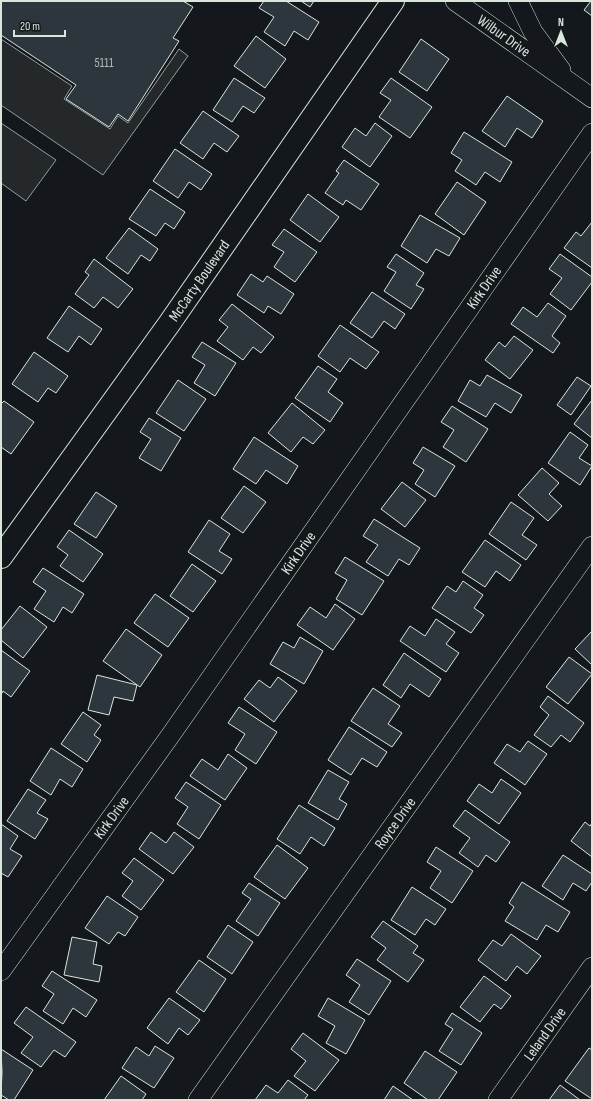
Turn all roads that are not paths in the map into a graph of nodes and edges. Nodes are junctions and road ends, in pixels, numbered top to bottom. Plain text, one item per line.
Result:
1 (393, 1) edge
2 (456, 1) edge
3 (518, 1) edge
4 (570, 83) junction
5 (592, 98) edge
6 (592, 133) edge
7 (592, 546) edge
8 (1, 557) edge
9 (592, 967) edge
10 (1, 971) edge
11 (198, 1100) edge
12 (498, 1100) edge

1 - 8 main road, McCarty Boulevard
2 - 4 street, Wilbur Drive
3 - 4 street
4 - 5 street, Wilbur Drive
6 - 10 street, Kirk Drive
7 - 11 street, Royce Drive
9 - 12 street, Leland Drive

